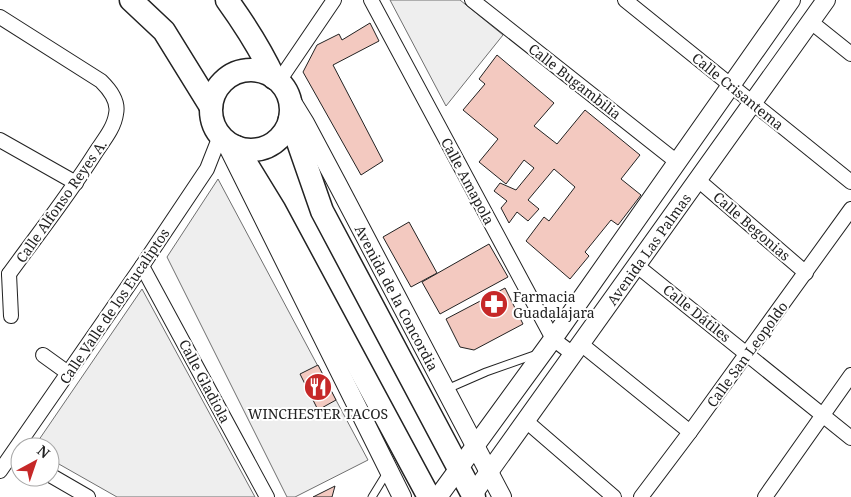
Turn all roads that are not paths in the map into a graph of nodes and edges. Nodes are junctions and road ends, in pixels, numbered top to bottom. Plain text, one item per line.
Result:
1 (131, 0) edge
2 (227, 0) edge
3 (334, 0) edge
4 (371, 0) edge
5 (472, 0) edge
6 (625, 0) edge
7 (826, 0) edge
8 (787, 1) edge
9 (0, 17) edge
10 (810, 22) junction
11 (851, 54) edge
12 (731, 85) junction
13 (283, 94) junction
14 (753, 103) junction
15 (211, 107) junction
16 (0, 140) edge
17 (227, 141) junction
18 (678, 162) junction
19 (698, 180) junction
20 (851, 182) edge
21 (76, 183) junction
22 (851, 209) edge
23 (636, 264) junction
24 (142, 266) junction
25 (4, 271) edge
26 (806, 272) junction
27 (11, 316) dead end
28 (548, 345) junction
29 (577, 349) junction
30 (747, 353) junction
31 (42, 355) dead end
32 (68, 373) junction
33 (851, 375) edge
34 (446, 390) junction
35 (823, 415) junction
36 (526, 421) junction
37 (690, 432) junction
38 (27, 437) edge
39 (851, 438) edge
40 (475, 446) junction
41 (10, 461) edge
42 (459, 469) junction
43 (0, 471) edge
44 (389, 471) junction
45 (489, 472) junction
46 (60, 480) edge
47 (473, 496) edge
48 (88, 497) edge
49 (267, 497) edge
50 (372, 497) edge
51 (402, 497) edge
52 (429, 497) edge
53 (438, 497) edge
54 (502, 497) edge
55 (614, 497) edge
56 (641, 497) edge
57 (766, 497) edge

1 - 15 main road
2 - 13 main road, Avenida de la Concordia
3 - 13 street
4 - 28 street, Calle Amapola
5 - 18 street, Calle Bugambilia
6 - 12 street, Calle Crisantema
7 - 10 street, Avenida Las Palmas
8 - 12 street, Avenida Las Palmas
9 - 21 street, Calle Alfonso Reyes A.
10 - 11 street
10 - 14 street, Avenida Las Palmas
12 - 14 street, Calle Crisantema
12 - 18 street, Avenida Las Palmas
13 - 15 main road
13 - 17 main road
13 - 34 street, Avenida de la Concordia
13 - 42 main road, Avenida de la Concordia
14 - 19 street, Avenida Las Palmas
14 - 20 street, Calle Crisantema
15 - 17 main road
16 - 21 street
17 - 24 street, Calle Valle de los Eucaliptos
17 - 44 street
17 - 52 main road
18 - 28 street, Avenida Las Palmas
19 - 23 street, Avenida Las Palmas
19 - 26 street, Calle Begonias
21 - 25 street, Calle Alfonso Reyes A.
22 - 26 street, Calle San Leopoldo
23 - 29 street, Avenida Las Palmas
23 - 30 street, Calle Dátiles
24 - 32 street, Calle Valle de los Eucaliptos
24 - 49 street, Calle Gladiola
25 - 27 street
26 - 30 street, Calle San Leopoldo
28 - 29 street, Calle Amapola
28 - 34 lane
28 - 40 street, Avenida Las Palmas
29 - 36 street, Avenida Las Palmas
29 - 37 street, Calle Amapola
30 - 35 street, Calle Dátiles
30 - 37 street, Calle San Leopoldo
31 - 32 street
32 - 38 street, Calle Valle de los Eucaliptos
33 - 35 street
34 - 40 street, Avenida de la Concordia
35 - 39 street, Calle Dátiles
35 - 57 street
36 - 45 street, Avenida Las Palmas
36 - 55 street
37 - 56 street, Calle San Leopoldo
40 - 42 street, Avenida Las Palmas
40 - 45 street, Avenida de la Concordia
41 - 43 street, Calle Valle de los Eucaliptos
42 - 47 main road, Avenida de la Concordia
42 - 53 street, Avenida Las Palmas
44 - 50 lane
44 - 51 street
45 - 47 street, Avenida Las Palmas
45 - 54 street, Avenida de la Concordia
46 - 48 street

